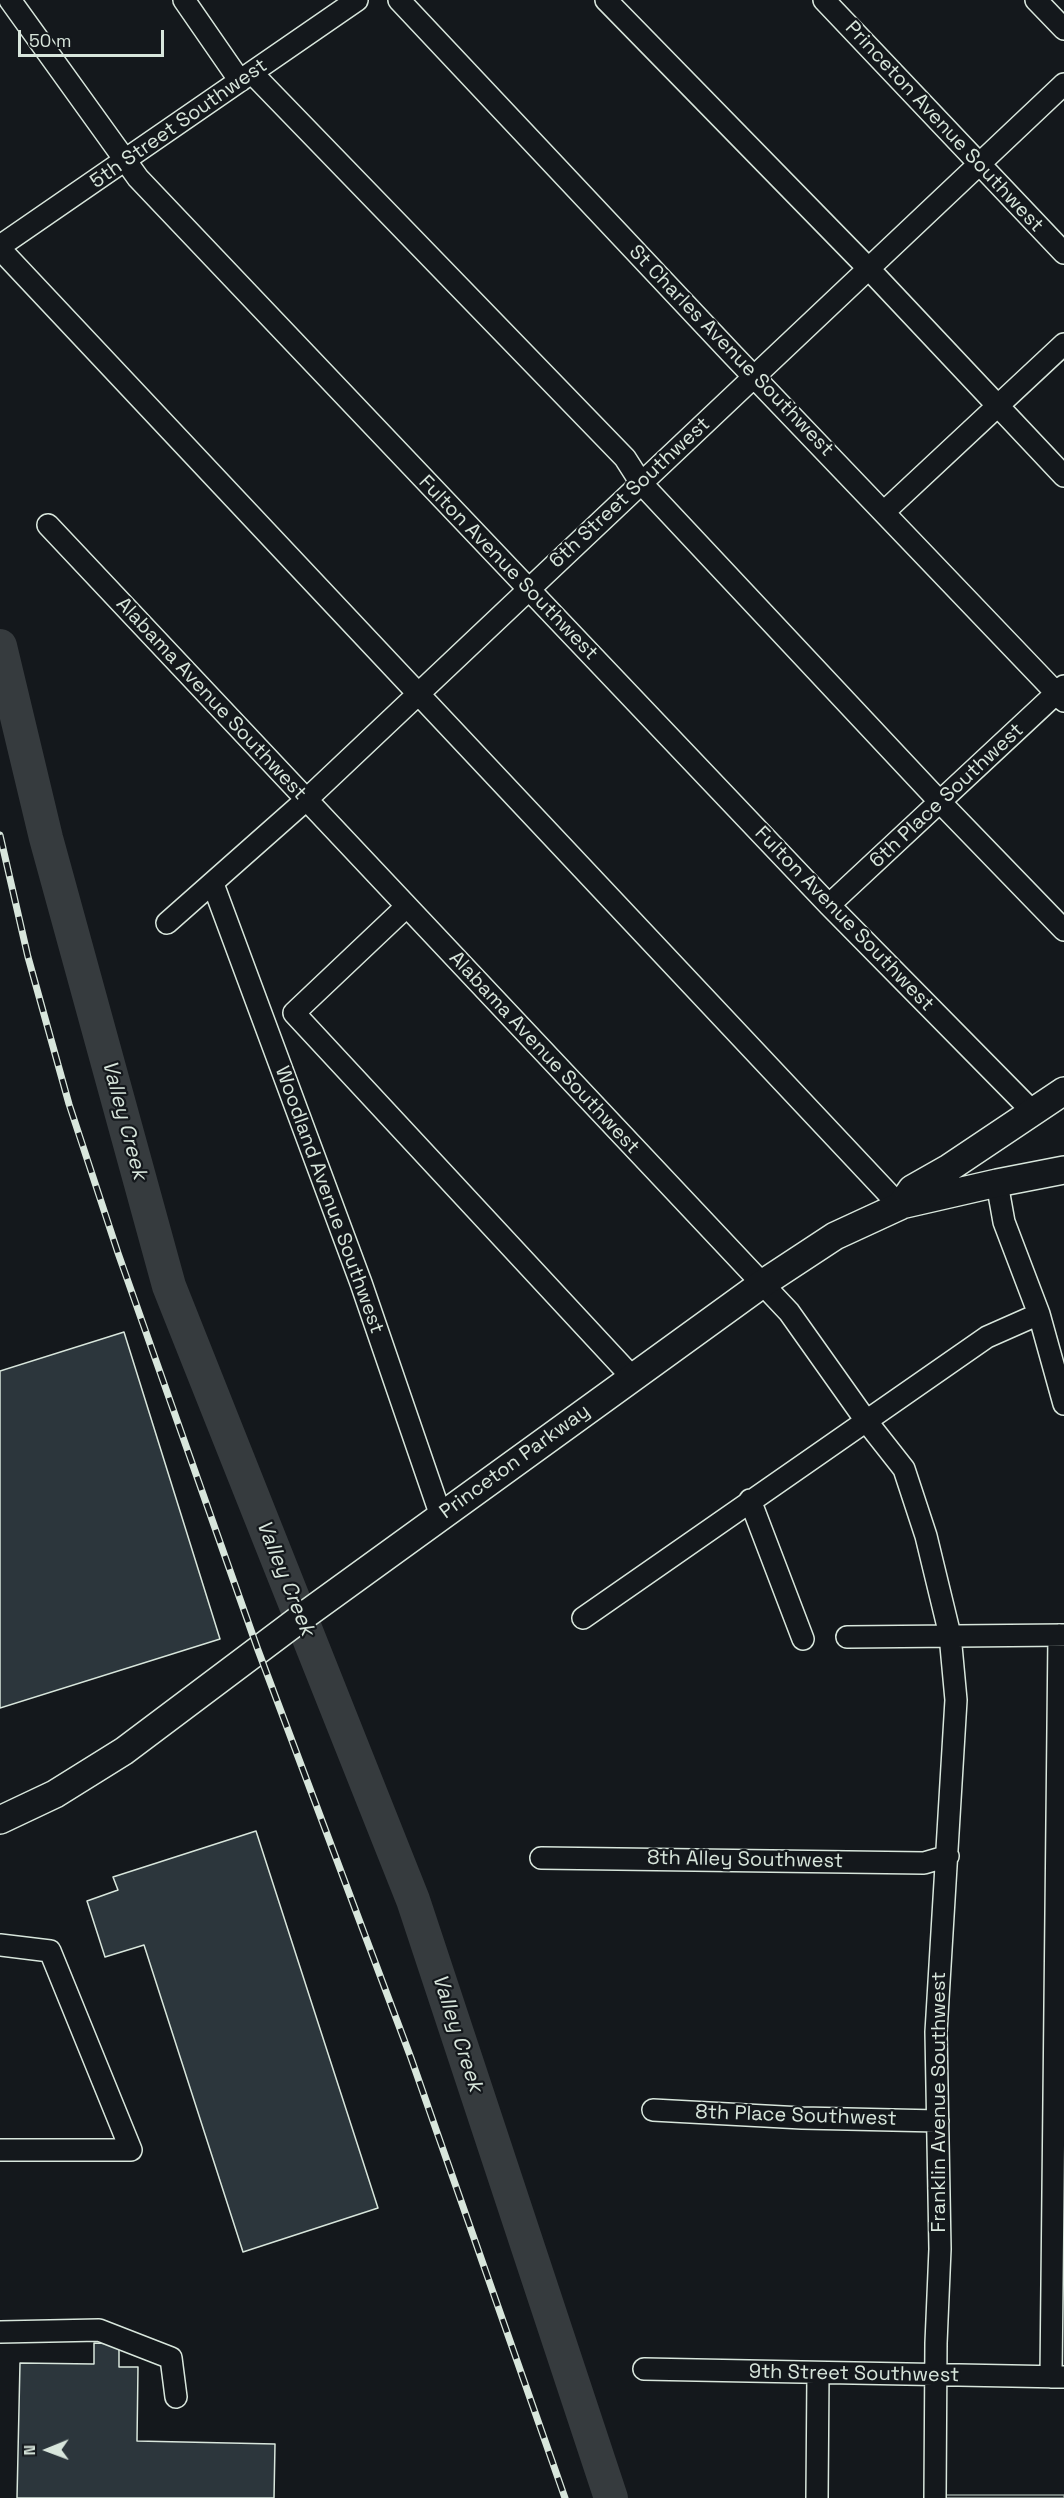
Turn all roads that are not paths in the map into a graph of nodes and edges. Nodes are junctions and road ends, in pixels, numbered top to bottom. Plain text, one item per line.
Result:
1 (10, 0) edge
2 (184, 0) edge
3 (357, 0) edge
4 (399, 0) edge
5 (606, 0) edge
6 (824, 0) edge
7 (1036, 0) edge
8 (1064, 29) edge
9 (246, 77) junction
10 (1064, 84) edge
11 (125, 161) junction
12 (979, 164) junction
13 (0, 248) edge
14 (1064, 253) edge
15 (868, 268) junction
16 (1064, 344) edge
17 (754, 377) junction
18 (998, 406) junction
19 (1064, 476) edge
20 (641, 483) junction
21 (884, 512) junction
22 (48, 525) dead end
23 (529, 588) junction
24 (1061, 693) edge
25 (418, 694) junction
26 (306, 800) junction
27 (940, 802) junction
28 (213, 884) junction
29 (829, 905) junction
30 (406, 907) junction
31 (167, 923) dead end
32 (1064, 930) edge
33 (1064, 1091) edge
34 (1034, 1113) junction
35 (1064, 1170) edge
36 (996, 1183) junction
37 (900, 1206) junction
38 (762, 1284) junction
39 (1039, 1314) junction
40 (632, 1377) junction
41 (1064, 1404) edge
42 (867, 1422) junction
43 (750, 1500) junction
44 (441, 1516) junction
45 (583, 1617) dead end
46 (950, 1635) junction
47 (1062, 1635) edge
48 (847, 1637) dead end
49 (803, 1639) dead end
50 (0, 1820) edge
51 (948, 1856) junction
52 (541, 1858) dead end
53 (0, 1945) edge
54 (653, 2110) dead end
55 (938, 2121) junction
56 (0, 2150) edge
57 (0, 2332) edge
58 (644, 2369) dead end
59 (818, 2373) junction
60 (936, 2376) junction
61 (1058, 2377) edge
62 (176, 2397) dead end
63 (817, 2498) edge
64 (935, 2498) edge

1 - 11 street, Fulton Avenue Southwest
2 - 9 street
3 - 9 street, 5th Street Southwest
4 - 17 street, St Charles Avenue Southwest
5 - 15 street
6 - 12 street, Princeton Avenue Southwest
7 - 8 street
9 - 11 street, 5th Street Southwest
9 - 20 street
10 - 12 street, 6th Street Southwest
11 - 13 street, 5th Street Southwest
11 - 23 street, Fulton Avenue Southwest
12 - 14 street, Princeton Avenue Southwest
12 - 15 street, 6th Street Southwest
13 - 25 street
15 - 17 street, 6th Street Southwest
15 - 18 street
16 - 18 street
17 - 20 street, 6th Street Southwest
17 - 21 street, St Charles Avenue Southwest
18 - 19 street
18 - 21 street
20 - 23 street, 6th Street Southwest
20 - 27 street
21 - 24 street, St Charles Avenue Southwest
22 - 26 street, Alabama Avenue Southwest
23 - 25 street, 6th Street Southwest
23 - 29 street, Fulton Avenue Southwest
24 - 27 street, 6th Place Southwest
25 - 26 street, 6th Street Southwest
25 - 37 street
26 - 28 street, 6th Street Southwest
26 - 30 street, Alabama Avenue Southwest
27 - 29 street, 6th Place Southwest
27 - 32 street
28 - 31 street, 6th Street Southwest
28 - 44 street, Woodland Avenue Southwest
29 - 34 street, Fulton Avenue Southwest
30 - 38 street, Alabama Avenue Southwest
30 - 40 street
33 - 34 main road, Princeton Parkway
34 - 37 main road, Princeton Parkway
35 - 36 main road
36 - 37 main road
36 - 39 street
37 - 38 main road, Princeton Parkway
38 - 40 main road, Princeton Parkway
38 - 42 street, Alabama Avenue Southwest
39 - 41 street
39 - 42 street
40 - 44 main road, Princeton Parkway
42 - 43 street
42 - 46 street, Alabama Avenue Southwest
43 - 45 street
43 - 49 street
44 - 50 main road, Princeton Parkway
46 - 47 street
46 - 48 street
46 - 51 street, Franklin Avenue Southwest
47 - 61 street
51 - 52 street, 8th Alley Southwest
51 - 55 street, Franklin Avenue Southwest
53 - 56 street
54 - 55 street, 8th Place Southwest
55 - 60 street, Franklin Avenue Southwest
57 - 62 street
58 - 59 street, 9th Street Southwest
59 - 60 street, 9th Street Southwest
59 - 63 street
60 - 61 street, 9th Street Southwest
60 - 64 street, Franklin Avenue Southwest

